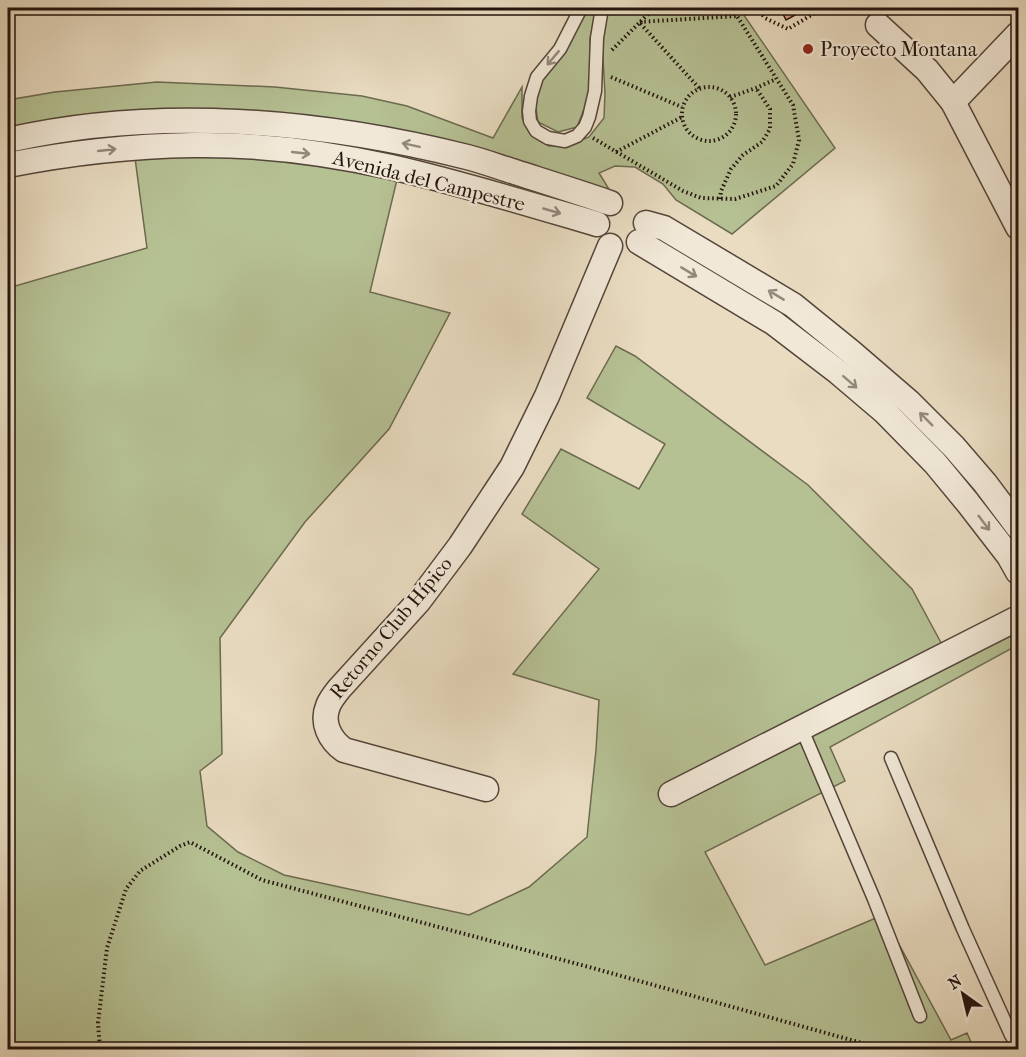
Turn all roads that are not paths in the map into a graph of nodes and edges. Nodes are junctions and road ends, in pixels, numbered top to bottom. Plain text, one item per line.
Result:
1 (581, 8) edge
2 (602, 8) edge
3 (878, 25) dead end
4 (1018, 34) edge
5 (953, 102) junction
6 (71, 128) junction
7 (8, 140) edge
8 (75, 153) junction
9 (8, 165) edge
10 (610, 203) junction
11 (597, 224) junction
12 (1018, 228) edge
13 (643, 233) junction
14 (609, 246) junction
15 (954, 447) junction
16 (935, 463) junction
17 (1018, 527) edge
18 (1018, 572) edge
19 (1018, 618) edge
20 (801, 727) junction
21 (891, 758) dead end
22 (486, 789) dead end
23 (670, 794) dead end
24 (920, 1016) dead end
25 (1018, 1046) edge

1 -> 2 lane
3 - 5 street
4 - 5 street
5 - 12 street
6 - 7 street, Avenida del Campestre
6 - 8 street
10 -> 6 street, Avenida del Campestre
8 - 9 street, Avenida del Campestre
8 -> 11 street, Avenida del Campestre
10 - 11 street
10 - 13 street
11 - 14 street
13 - 14 street
15 -> 13 street
13 -> 16 street
14 - 22 street, Retorno Club Hípico
15 - 16 street
15 - 17 street
16 -> 18 street
19 - 20 street
20 - 23 street
20 - 24 lane
21 - 25 lane

